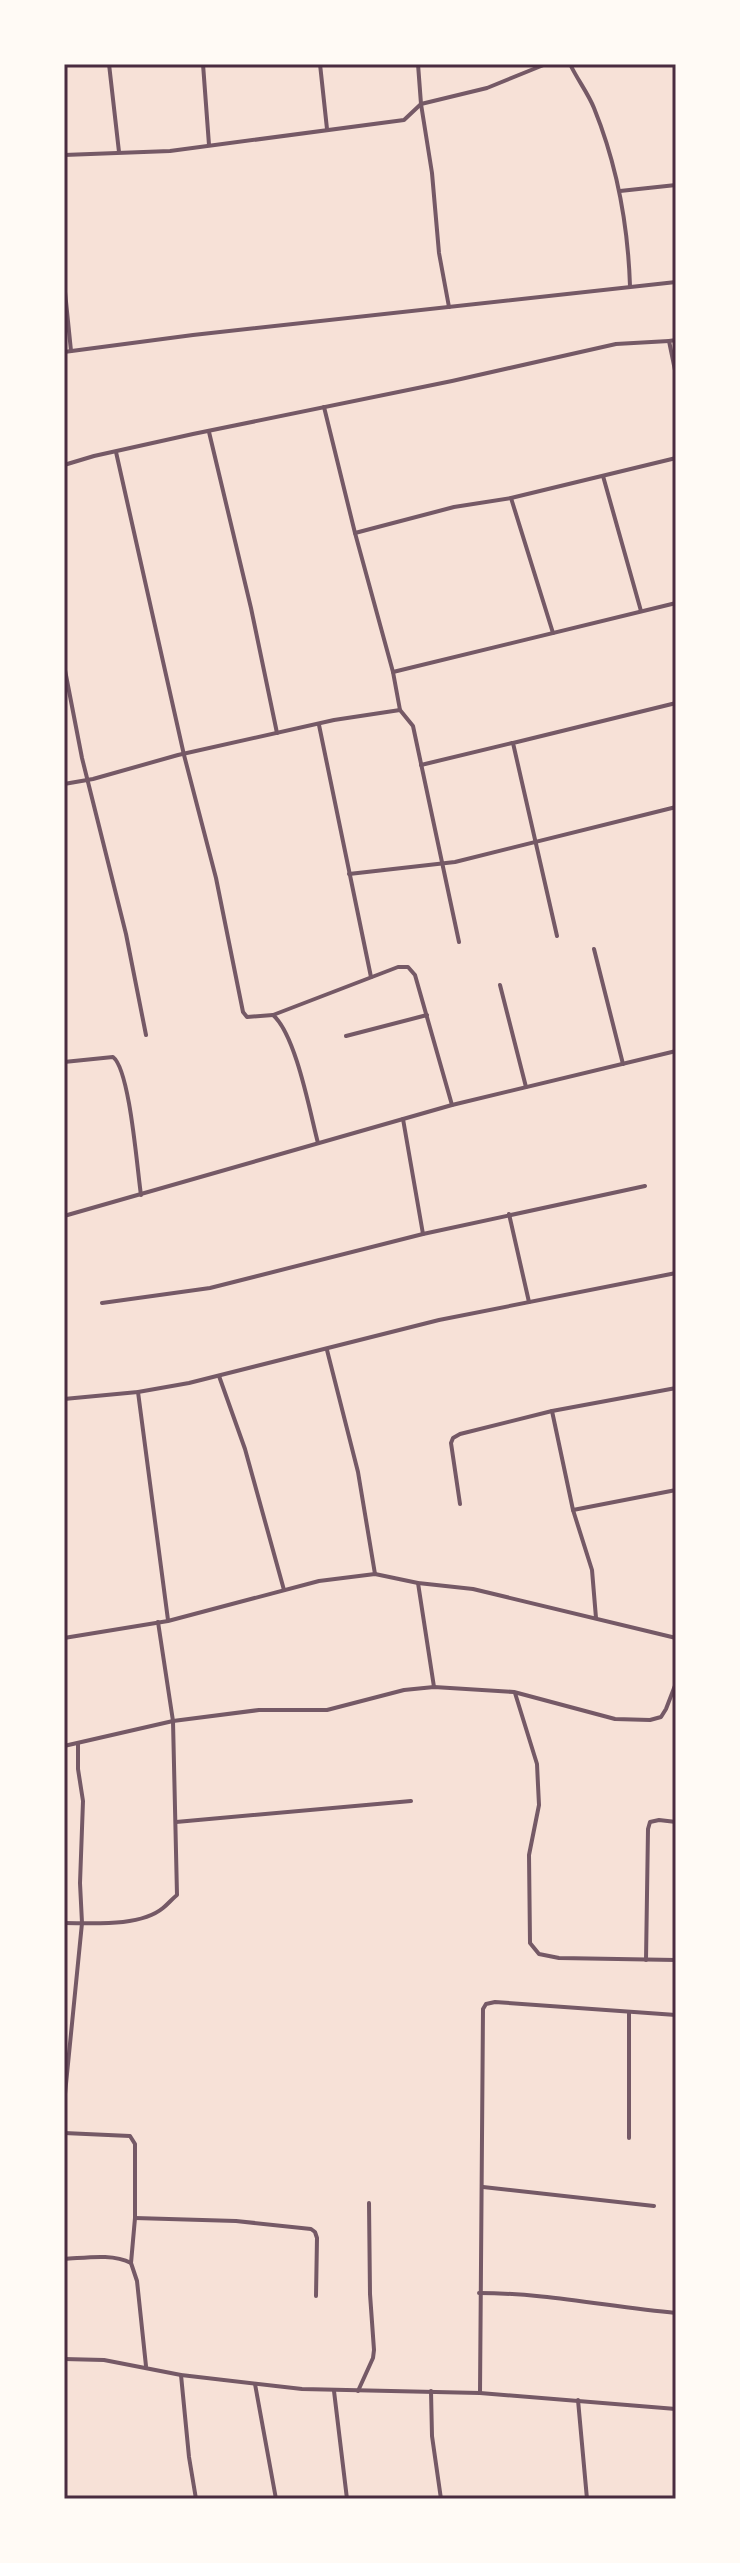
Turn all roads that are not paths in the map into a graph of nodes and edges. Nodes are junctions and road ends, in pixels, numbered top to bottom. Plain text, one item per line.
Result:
1 (109, 64) edge
2 (203, 64) edge
3 (320, 64) edge
4 (418, 64) edge
5 (546, 64) edge
6 (570, 64) edge
7 (421, 104) junction
8 (327, 129) junction
9 (209, 145) junction
10 (119, 152) junction
11 (64, 155) edge
12 (676, 185) edge
13 (620, 191) junction
14 (64, 282) edge
15 (676, 282) edge
16 (630, 286) junction
17 (449, 307) junction
18 (676, 340) edge
19 (669, 341) junction
20 (71, 351) junction
21 (64, 352) edge
22 (676, 375) edge
23 (324, 407) junction
24 (209, 432) junction
25 (116, 452) junction
26 (676, 458) edge
27 (64, 465) edge
28 (603, 476) junction
29 (511, 498) junction
30 (355, 533) junction
31 (676, 603) edge
32 (641, 611) junction
33 (553, 633) junction
34 (64, 665) edge
35 (393, 672) junction
36 (676, 703) edge
37 (400, 710) junction
38 (319, 724) junction
39 (277, 733) junction
40 (513, 743) junction
41 (184, 755) junction
42 (421, 765) junction
43 (88, 780) junction
44 (64, 784) edge
45 (676, 807) edge
46 (535, 842) junction
47 (442, 864) junction
48 (349, 874) junction
49 (557, 936) dead end
50 (459, 942) dead end
51 (594, 949) dead end
52 (371, 977) junction
53 (500, 985) dead end
54 (273, 1015) junction
55 (427, 1015) junction
56 (146, 1035) dead end
57 (346, 1036) dead end
58 (676, 1051) edge
59 (64, 1062) edge
60 (623, 1064) junction
61 (526, 1087) junction
62 (452, 1105) junction
63 (403, 1119) junction
64 (318, 1143) junction
65 (645, 1186) dead end
66 (141, 1195) junction
67 (509, 1214) junction
68 (64, 1216) edge
69 (423, 1234) junction
70 (676, 1273) edge
71 (529, 1302) junction
72 (102, 1303) dead end
73 (327, 1349) junction
74 (219, 1376) junction
75 (676, 1388) edge
76 (138, 1392) junction
77 (64, 1399) edge
78 (552, 1411) junction
79 (676, 1490) edge
80 (460, 1504) dead end
81 (573, 1510) junction
82 (375, 1574) junction
83 (418, 1583) junction
84 (284, 1590) junction
85 (596, 1618) junction
86 (168, 1621) junction
87 (158, 1622) junction
88 (64, 1638) edge
89 (676, 1638) edge
90 (676, 1683) edge
91 (434, 1687) junction
92 (514, 1692) junction
93 (173, 1721) junction
94 (78, 1743) junction
95 (64, 1746) edge
96 (411, 1801) dead end
97 (176, 1822) junction
98 (676, 1822) edge
99 (64, 1923) edge
100 (82, 1923) junction
101 (646, 1960) junction
102 (676, 1960) edge
103 (629, 2013) junction
104 (676, 2015) edge
105 (64, 2104) edge
106 (64, 2133) edge
107 (629, 2138) dead end
108 (483, 2187) junction
109 (369, 2203) dead end
110 (654, 2206) dead end
111 (135, 2218) junction
112 (64, 2259) edge
113 (131, 2263) junction
114 (479, 2293) junction
115 (316, 2296) dead end
116 (676, 2313) edge
117 (64, 2359) edge
118 (146, 2366) junction
119 (181, 2375) junction
120 (255, 2384) junction
121 (334, 2391) junction
122 (358, 2391) junction
123 (431, 2391) junction
124 (480, 2393) junction
125 (578, 2400) junction
126 (676, 2409) edge
127 (196, 2499) edge
128 (276, 2499) edge
129 (347, 2499) edge
130 (441, 2499) edge
131 (587, 2499) edge

1 - 10 street
2 - 9 street
3 - 8 street
4 - 7 street
5 - 7 street
6 - 13 street
7 - 8 street
7 - 17 street
8 - 9 street
9 - 10 street
10 - 11 street
12 - 13 street
13 - 16 street
14 - 20 street
15 - 16 street
16 - 17 street
17 - 20 street
18 - 19 street
19 - 22 street
19 - 23 street
20 - 21 street
23 - 24 street
23 - 30 street
24 - 25 street
24 - 39 street
25 - 27 street
25 - 41 street
26 - 28 street
28 - 29 street
28 - 32 street
29 - 30 street
29 - 33 street
30 - 35 street
31 - 32 street
32 - 33 street
33 - 35 street
34 - 43 street
35 - 37 street
36 - 40 street
37 - 38 street
37 - 42 street
38 - 39 street
38 - 48 street
39 - 41 street
40 - 42 street
40 - 46 street
41 - 43 street
41 - 54 street
42 - 47 street
43 - 44 street
43 - 56 street
45 - 46 street
46 - 47 street
46 - 49 street
47 - 48 street
47 - 50 street
48 - 52 street
51 - 60 street
52 - 54 street
52 - 55 street
53 - 61 street
54 - 64 street
55 - 57 street
55 - 62 street
58 - 60 street
59 - 66 street
60 - 61 street
61 - 62 street
62 - 63 street
63 - 64 street
63 - 69 street
64 - 66 street
65 - 67 street
66 - 68 street
67 - 69 street
67 - 71 street
69 - 72 street
70 - 71 street
71 - 73 street
73 - 74 street
73 - 82 street
74 - 76 street
74 - 84 street
75 - 78 street
76 - 77 street
76 - 86 street
78 - 80 street
78 - 81 street
79 - 81 street
81 - 85 street
82 - 83 street
82 - 84 street
83 - 85 street
83 - 91 street
84 - 86 street
85 - 89 street
86 - 87 street
87 - 88 street
87 - 93 street
90 - 92 street
91 - 92 street
91 - 93 street
92 - 101 street
93 - 94 street
93 - 97 street
94 - 95 street
94 - 100 street
96 - 97 street
97 - 100 street
98 - 101 street
99 - 100 street
100 - 105 street
101 - 102 street
103 - 104 street
103 - 107 street
103 - 108 street
106 - 111 street
108 - 110 street
108 - 114 street
109 - 122 street
111 - 113 street
111 - 115 street
112 - 113 street
113 - 118 street
114 - 116 street
114 - 124 street
117 - 118 street
118 - 119 street
119 - 120 street
119 - 127 street
120 - 121 street
120 - 128 street
121 - 122 street
121 - 129 street
122 - 123 street
123 - 124 street
123 - 130 street
124 - 125 street
125 - 126 street
125 - 131 street

